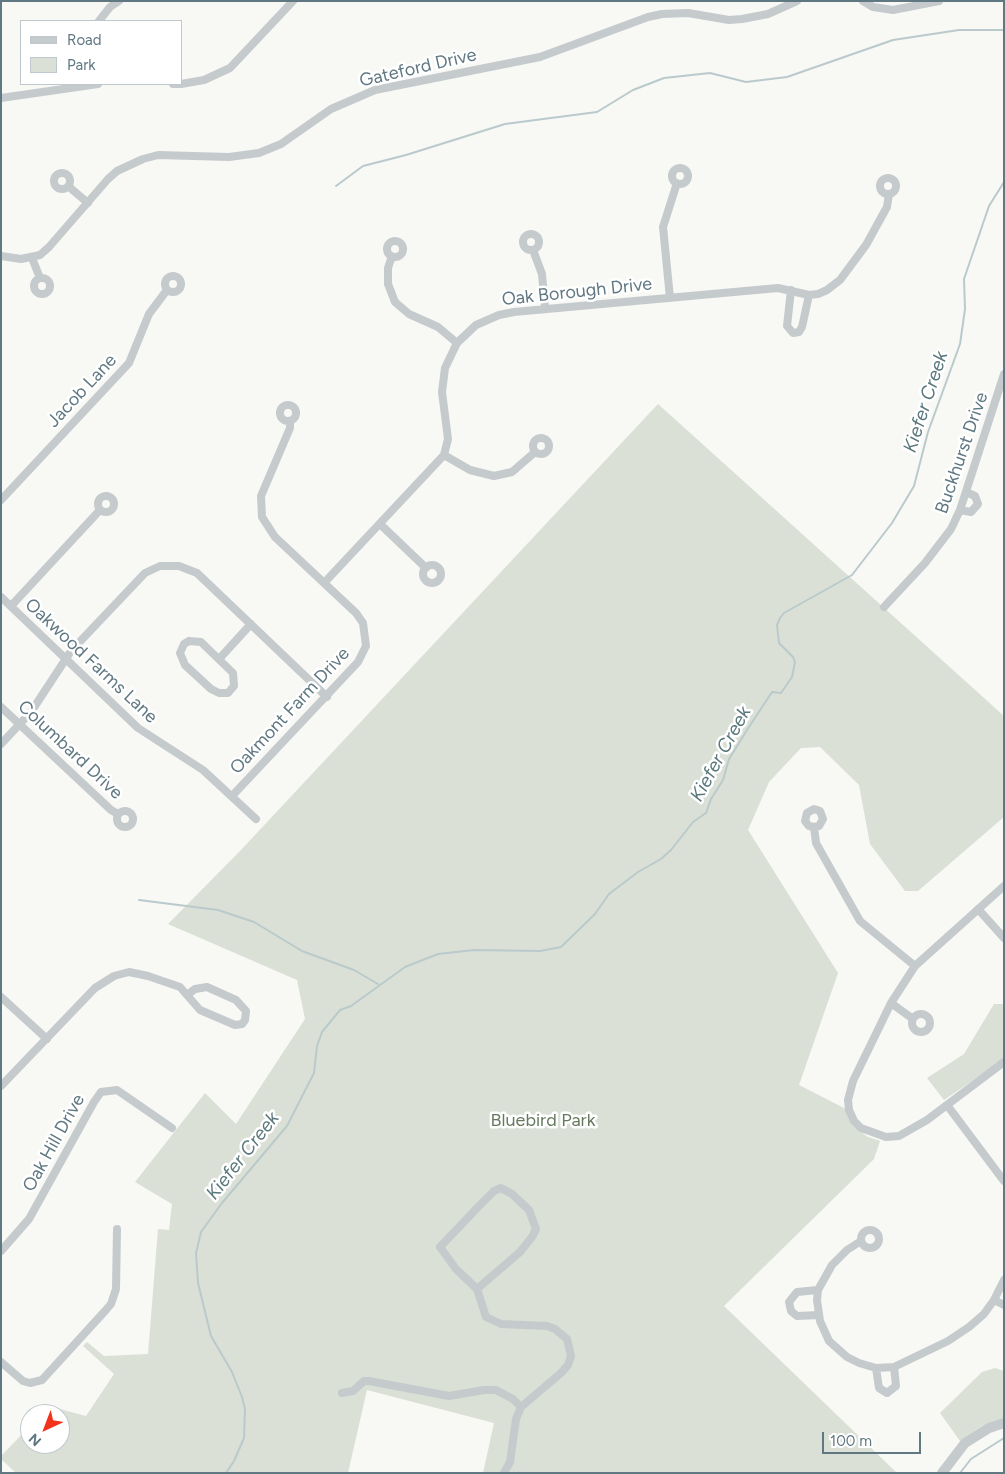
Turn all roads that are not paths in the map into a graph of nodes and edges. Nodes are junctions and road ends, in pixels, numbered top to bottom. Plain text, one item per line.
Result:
1 (119, 1) edge
2 (293, 1) edge
3 (797, 1) edge
4 (863, 1) edge
5 (939, 1) edge
6 (100, 20) edge
7 (182, 84) edge
8 (91, 85) edge
9 (1, 98) edge
10 (677, 183) dead end
11 (68, 186) dead end
12 (889, 194) dead end
13 (88, 203) junction
14 (533, 250) dead end
15 (1, 256) edge
16 (392, 256) dead end
17 (32, 258) junction
18 (40, 278) dead end
19 (166, 290) dead end
20 (791, 290) junction
21 (809, 295) junction
22 (670, 298) junction
23 (545, 309) junction
24 (457, 343) junction
25 (1004, 374) edge
26 (290, 421) dead end
27 (535, 452) dead end
28 (444, 455) junction
29 (966, 492) junction
30 (1, 500) edge
31 (100, 510) dead end
32 (960, 510) junction
33 (380, 524) junction
34 (426, 568) dead end
35 (324, 583) junction
36 (1, 597) edge
37 (11, 606) junction
38 (884, 607) dead end
39 (251, 624) junction
40 (66, 658) junction
41 (220, 658) junction
42 (327, 696) junction
43 (1, 707) edge
44 (20, 724) junction
45 (1, 744) edge
46 (232, 796) junction
47 (118, 814) dead end
48 (256, 819) dead end
49 (814, 828) junction
50 (1004, 886) edge
51 (978, 909) junction
52 (1004, 938) edge
53 (915, 966) junction
54 (187, 994) junction
55 (1, 997) edge
56 (891, 1003) junction
57 (913, 1019) dead end
58 (47, 1039) junction
59 (1004, 1062) edge
60 (1, 1086) edge
61 (947, 1105) junction
62 (172, 1128) dead end
63 (1004, 1181) edge
64 (117, 1230) dead end
65 (861, 1241) dead end
66 (1, 1251) edge
67 (1004, 1280) edge
68 (477, 1289) junction
69 (818, 1290) junction
70 (994, 1300) junction
71 (1004, 1305) edge
72 (819, 1315) junction
73 (1, 1362) edge
74 (894, 1367) junction
75 (876, 1368) junction
76 (342, 1393) dead end
77 (521, 1408) junction
78 (1004, 1422) edge
79 (504, 1473) edge
80 (942, 1473) edge

1 - 6 street
2 - 7 street
3 - 13 street, Gateford Drive
4 - 5 street
8 - 9 street
10 - 22 street
11 - 13 street
12 - 21 street
13 - 17 street, Gateford Drive
14 - 23 street
15 - 17 street
16 - 24 street
17 - 18 street
19 - 30 street, Jacob Lane
20 - 21 street, Oak Borough Drive
20 - 21 street
20 - 22 street, Oak Borough Drive
22 - 23 street, Oak Borough Drive
23 - 24 street, Oak Borough Drive
24 - 28 street, Oak Borough Drive
25 - 29 street, Buckhurst Drive
26 - 35 street, Oakmont Farm Drive
27 - 28 street
28 - 33 street
29 - 32 street, Buckhurst Drive
29 - 32 street
31 - 37 street
32 - 38 street, Buckhurst Drive
33 - 34 street
33 - 35 street
35 - 42 street, Oakmont Farm Drive
36 - 37 street, Oakwood Farms Lane
37 - 40 street, Oakwood Farms Lane
39 - 40 street
39 - 41 street
39 - 42 street
40 - 44 street
40 - 46 street, Oakwood Farms Lane
41 - 41 street
42 - 46 street, Oakmont Farm Drive
43 - 44 street, Columbard Drive
44 - 45 street
44 - 47 street, Columbard Drive
46 - 48 street, Oakwood Farms Lane
49 - 49 street
49 - 53 street
50 - 51 street
51 - 52 street
51 - 53 street
53 - 56 street
54 - 54 street
54 - 58 street
55 - 58 street
56 - 57 street
56 - 61 street
58 - 60 street
59 - 61 street
61 - 63 street
62 - 66 street, Oak Hill Drive
64 - 73 street
65 - 69 street
67 - 70 street
68 - 68 street
68 - 77 street
69 - 72 street
69 - 72 street
70 - 71 street
70 - 74 street
72 - 75 street
74 - 75 street
74 - 75 street
76 - 77 street
77 - 79 street
78 - 80 street

